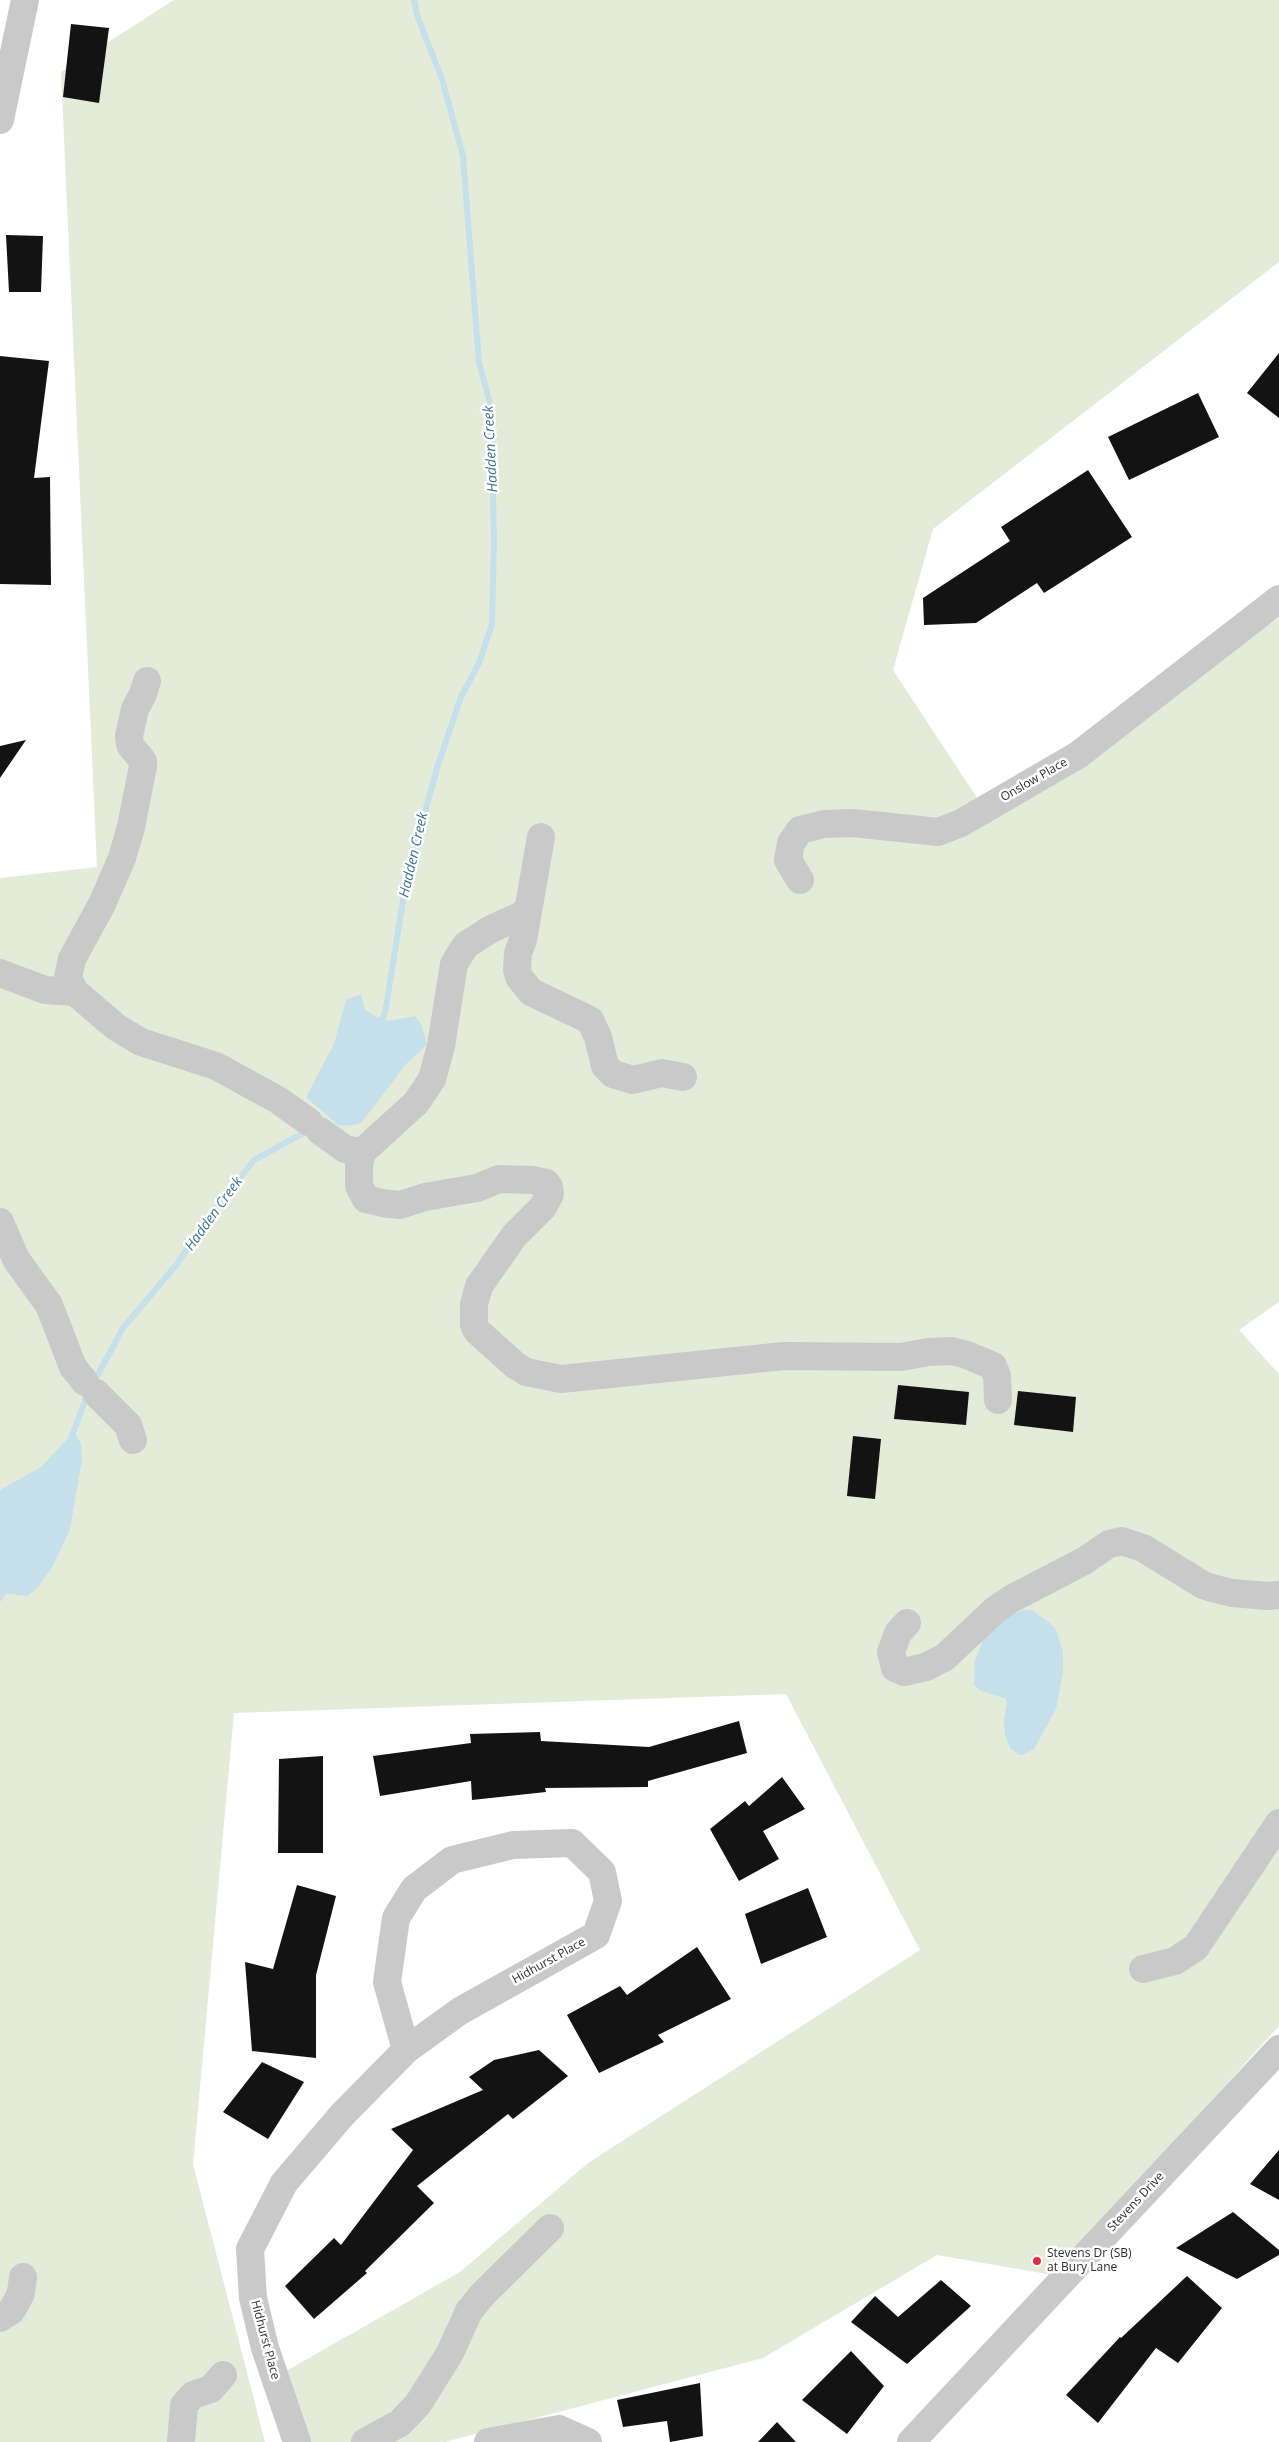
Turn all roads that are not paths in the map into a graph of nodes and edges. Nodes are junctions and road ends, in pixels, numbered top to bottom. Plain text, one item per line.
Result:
1 (25, 0) edge
2 (0, 120) edge
3 (1279, 599) edge
4 (147, 681) dead end
5 (541, 837) dead end
6 (800, 880) dead end
7 (528, 910) junction
8 (0, 973) edge
9 (75, 992) junction
10 (683, 1077) dead end
11 (362, 1152) junction
12 (0, 1222) edge
13 (998, 1400) dead end
14 (133, 1440) dead end
15 (1279, 1595) edge
16 (907, 1623) dead end
17 (1279, 1823) edge
18 (1143, 1969) dead end
19 (1279, 2049) edge
20 (406, 2050) junction
21 (550, 2228) dead end
22 (23, 2277) dead end
23 (0, 2318) edge
24 (223, 2375) dead end
25 (181, 2442) edge
26 (298, 2442) edge
27 (365, 2442) edge
28 (488, 2442) edge
29 (588, 2442) edge
30 (911, 2442) edge

1 - 2 street
3 - 6 street, Onslow Place
4 - 9 street
5 - 7 street
7 - 10 street
7 - 11 street
8 - 9 street
9 - 11 street
11 - 13 street
12 - 14 street
15 - 16 street
17 - 18 street
19 - 30 street, Stevens Drive
20 - 20 street, Hidhurst Place
20 - 26 street, Hidhurst Place
21 - 27 street
22 - 23 street
24 - 25 street
28 - 29 street

